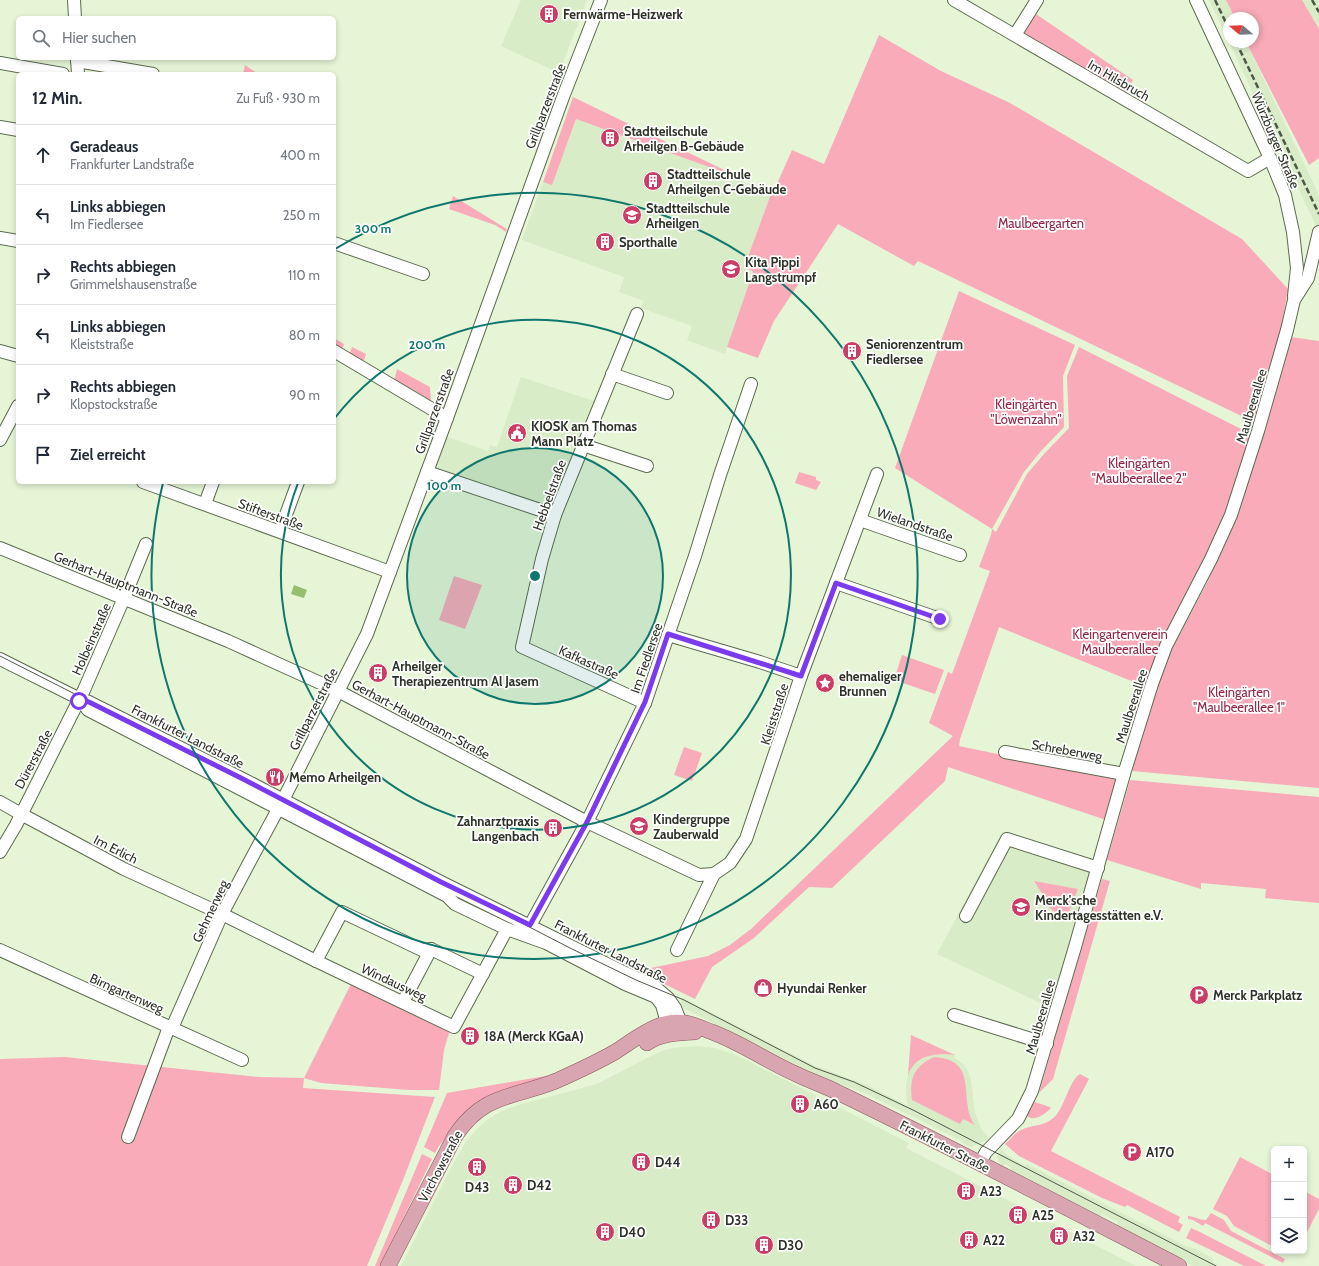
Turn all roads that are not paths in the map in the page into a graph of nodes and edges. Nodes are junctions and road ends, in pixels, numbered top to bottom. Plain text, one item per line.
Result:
1 (74, 0) edge
2 (601, 0) edge
3 (954, 0) edge
4 (1037, 0) edge
5 (1196, 0) edge
6 (75, 16) edge
7 (1015, 35) junction
8 (77, 60) edge
9 (0, 62) edge
10 (52, 72) edge
11 (78, 72) edge
12 (142, 72) edge
13 (0, 127) edge
14 (16, 130) edge
15 (1270, 158) junction
16 (1319, 232) edge
17 (0, 238) edge
18 (16, 241) edge
19 (336, 244) edge
20 (423, 274) dead end
21 (1294, 300) junction
22 (637, 314) dead end
23 (0, 351) edge
24 (336, 352) edge
25 (16, 355) edge
26 (612, 374) junction
27 (751, 384) dead end
28 (667, 393) dead end
29 (16, 410) edge
30 (447, 418) junction
31 (0, 440) edge
32 (583, 445) junction
33 (647, 466) dead end
34 (427, 472) junction
35 (877, 474) dead end
36 (149, 484) edge
37 (212, 484) edge
38 (297, 484) edge
39 (204, 504) junction
40 (555, 515) junction
41 (860, 520) junction
42 (280, 531) junction
43 (146, 544) dead end
44 (0, 548) edge
45 (960, 555) dead end
46 (390, 572) junction
47 (836, 583) junction
48 (124, 598) junction
49 (940, 619) dead end
50 (668, 634) junction
51 (522, 647) joint
52 (0, 659) edge
53 (801, 676) junction
54 (338, 691) junction
55 (80, 699) junction
56 (645, 702) junction
57 (1005, 752) dead end
58 (1124, 774) junction
59 (0, 802) edge
60 (281, 804) junction
61 (21, 814) junction
62 (587, 822) junction
63 (0, 852) edge
64 (1098, 868) junction
65 (714, 874) junction
66 (222, 914) junction
67 (966, 916) dead end
68 (530, 925) junction
69 (507, 930) junction
70 (524, 936) junction
71 (431, 948) junction
72 (0, 950) edge
73 (677, 950) dead end
74 (316, 961) junction
75 (483, 974) junction
76 (403, 1002) junction
77 (954, 1015) dead end
78 (674, 1027) junction
79 (170, 1028) junction
80 (1047, 1044) junction
81 (242, 1060) dead end
82 (128, 1137) dead end
83 (980, 1163) junction
84 (388, 1266) edge
85 (1179, 1266) edge

1 - 6 street
2 - 30 street, Grillparzerstraße
3 - 7 street, Im Hilsbruch
4 - 7 street
5 - 15 street, Würzburger Straße
7 - 15 street, Im Hilsbruch
8 - 11 street
8 - 12 street
9 - 10 street
13 - 14 street
15 - 21 street, Würzburger Straße
16 - 21 street, Maulbeerallee
17 - 18 street
19 - 20 street
21 - 58 street, Maulbeerallee
22 - 26 street, Hebbelstraße
23 - 25 street
24 - 30 street
26 - 28 street
26 - 32 street, Hebbelstraße
27 - 50 street, Im Fiedlersee
29 - 31 street
30 - 34 street, Grillparzerstraße
32 - 33 street
32 - 40 street, Hebbelstraße
34 - 40 street
34 - 46 street, Grillparzerstraße
35 - 41 street, Kleiststraße
36 - 39 street, Stifterstraße
37 - 39 street
38 - 42 street
39 - 42 street, Stifterstraße
40 - 51 street, Hebbelstraße
41 - 45 street, Wielandstraße
41 - 47 street, Kleiststraße
42 - 46 street, Stifterstraße
43 - 48 street, Holbeinstraße
44 - 48 street, Gerhart-Hauptmann-Straße
46 - 54 street, Grillparzerstraße
47 - 49 street
47 - 53 street, Kleiststraße
48 - 54 street, Gerhart-Hauptmann-Straße
48 - 55 street, Holbeinstraße
50 - 53 street
50 - 56 street, Im Fiedlersee
51 - 56 street, Kafkastraße
52 - 55 street, Frankfurter Landstraße
53 - 65 street, Kleiststraße
54 - 60 street, Grillparzerstraße
54 - 62 street, Gerhart-Hauptmann-Straße
55 - 60 street, Frankfurter Landstraße
55 - 61 street, Dürerstraße
56 - 62 street, Im Fiedlersee
57 - 58 street, Schreberweg
58 - 64 street, Maulbeerallee
59 - 61 street, Im Erlich
60 - 66 street, Gehmerweg
60 - 68 street, Frankfurter Landstraße
60 - 69 street, Frankfurter Landstraße
61 - 63 street, Dürerstraße
61 - 66 street, Im Erlich
62 - 65 street, Gerhart-Hauptmann-Straße
62 - 68 street, Im Fiedlersee
64 - 67 street
64 - 80 street, Maulbeerallee
65 - 73 street, Kleiststraße
66 - 74 street, Windausweg
66 - 79 street, Gehmerweg
68 - 70 street
68 - 78 street, Frankfurter Landstraße
69 - 70 street, Frankfurter Landstraße
69 - 75 street, Windausweg
70 - 78 street, Frankfurter Landstraße
71 - 74 street
71 - 75 street
71 - 76 street
72 - 79 street, Birngartenweg
74 - 76 street, Windausweg
75 - 76 street, Windausweg
77 - 80 street
78 - 83 main road, Frankfurter Straße
78 - 84 main road, Virchowstraße
79 - 81 street, Birngartenweg
79 - 82 street, Gehmerweg
80 - 83 street, Maulbeerallee
83 - 85 main road, Frankfurter Straße

